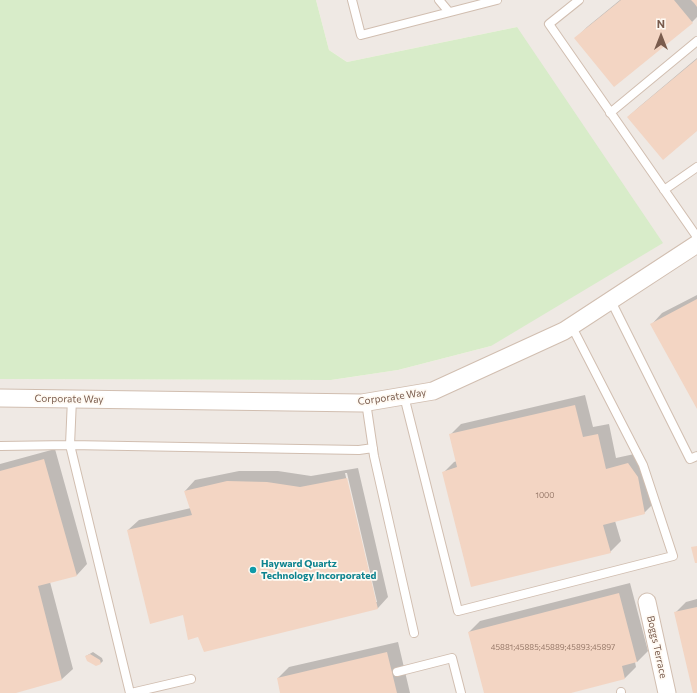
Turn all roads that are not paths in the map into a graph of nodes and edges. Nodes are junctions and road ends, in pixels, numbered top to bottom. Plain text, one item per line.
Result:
1 (352, 0) edge
2 (439, 0) edge
3 (497, 0) edge
4 (579, 0) edge
5 (449, 12) junction
6 (697, 41) edge
7 (610, 113) junction
8 (697, 167) edge
9 (664, 190) junction
10 (697, 237) edge
11 (697, 244) edge
12 (611, 300) junction
13 (572, 327) junction
14 (404, 396) junction
15 (0, 398) edge
16 (72, 399) junction
17 (366, 402) junction
18 (70, 445) junction
19 (0, 446) edge
20 (373, 448) junction
21 (697, 456) edge
22 (647, 602) dead end
23 (414, 633) dead end
24 (396, 672) dead end
25 (191, 679) dead end
26 (131, 693) edge
27 (460, 693) edge
28 (667, 693) edge

1 - 5 lane
2 - 5 lane
3 - 5 lane
4 - 7 lane
6 - 7 lane
7 - 9 lane
8 - 9 lane
9 - 10 lane
11 - 12 street, Corporate Way
12 - 13 street, Corporate Way
12 - 21 lane
13 - 14 street, Corporate Way
13 - 14 lane
14 - 17 street, Corporate Way
15 - 16 street, Corporate Way
16 - 17 street, Corporate Way
16 - 18 lane
17 - 20 lane
18 - 19 lane
18 - 20 lane
18 - 26 lane
20 - 23 lane
22 - 28 street, Boggs Terrace
24 - 27 lane
25 - 26 lane

